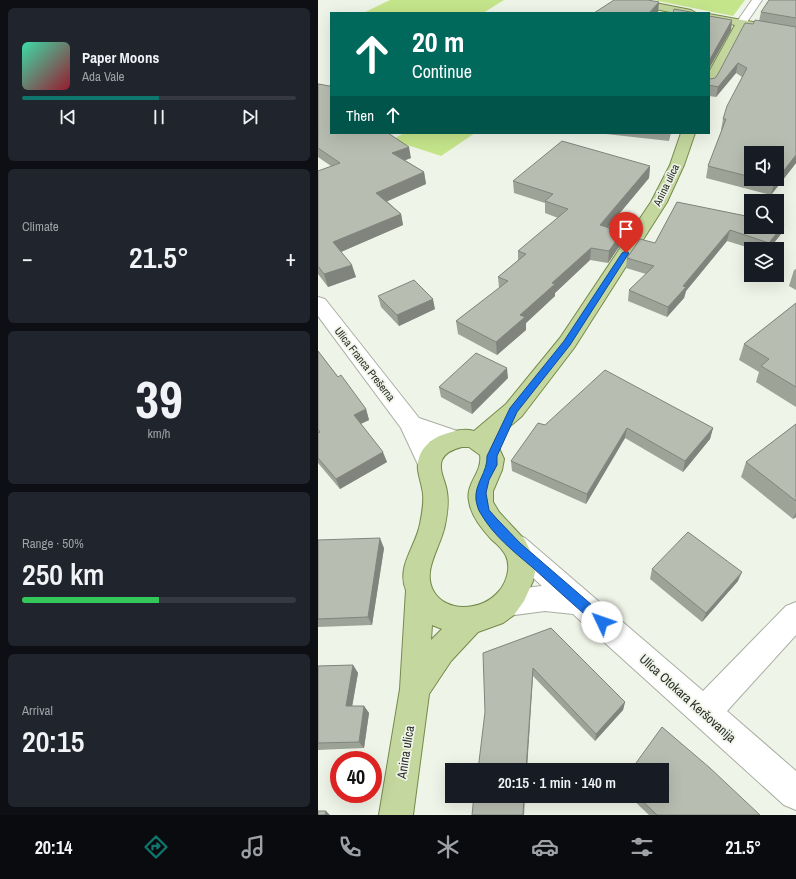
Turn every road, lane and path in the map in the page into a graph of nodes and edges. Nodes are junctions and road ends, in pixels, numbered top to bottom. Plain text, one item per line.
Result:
1 (625, 0) edge
2 (757, 0) edge
3 (686, 12) edge
4 (710, 17) edge
5 (741, 23) junction
6 (771, 28) junction
7 (796, 33) edge
8 (796, 36) edge
9 (710, 82) edge
10 (688, 134) edge
11 (318, 303) edge
12 (411, 424) junction
13 (475, 446) junction
14 (429, 464) junction
15 (516, 546) junction
16 (419, 592) junction
17 (580, 602) junction
18 (507, 603) junction
19 (796, 615) edge
20 (470, 620) junction
21 (415, 689) junction
22 (704, 713) junction
23 (796, 793) edge
24 (396, 815) edge

1 - 3 main road
2 - 5 street
4 - 5 main road
5 - 6 main road
5 - 9 main road
6 - 7 main road
6 - 8 street
10 - 13 main road, Anina ulica
11 - 12 street, Ulica Franca Prešerna
12 - 13 street
12 - 14 street, Ulica Franca Prešerna
13 - 14 main road
13 - 15 main road, Anina ulica
14 - 16 main road, Anina ulica
15 - 17 street, Ulica Otokara Keršovanija
15 - 18 main road
16 - 20 main road
16 - 21 main road, Anina ulica
17 - 18 street
17 - 22 street, Ulica Otokara Keršovanija
18 - 20 main road
19 - 22 street
20 - 21 main road, Anina ulica
21 - 24 main road, Anina ulica
22 - 23 street, Ulica Otokara Keršovanija

